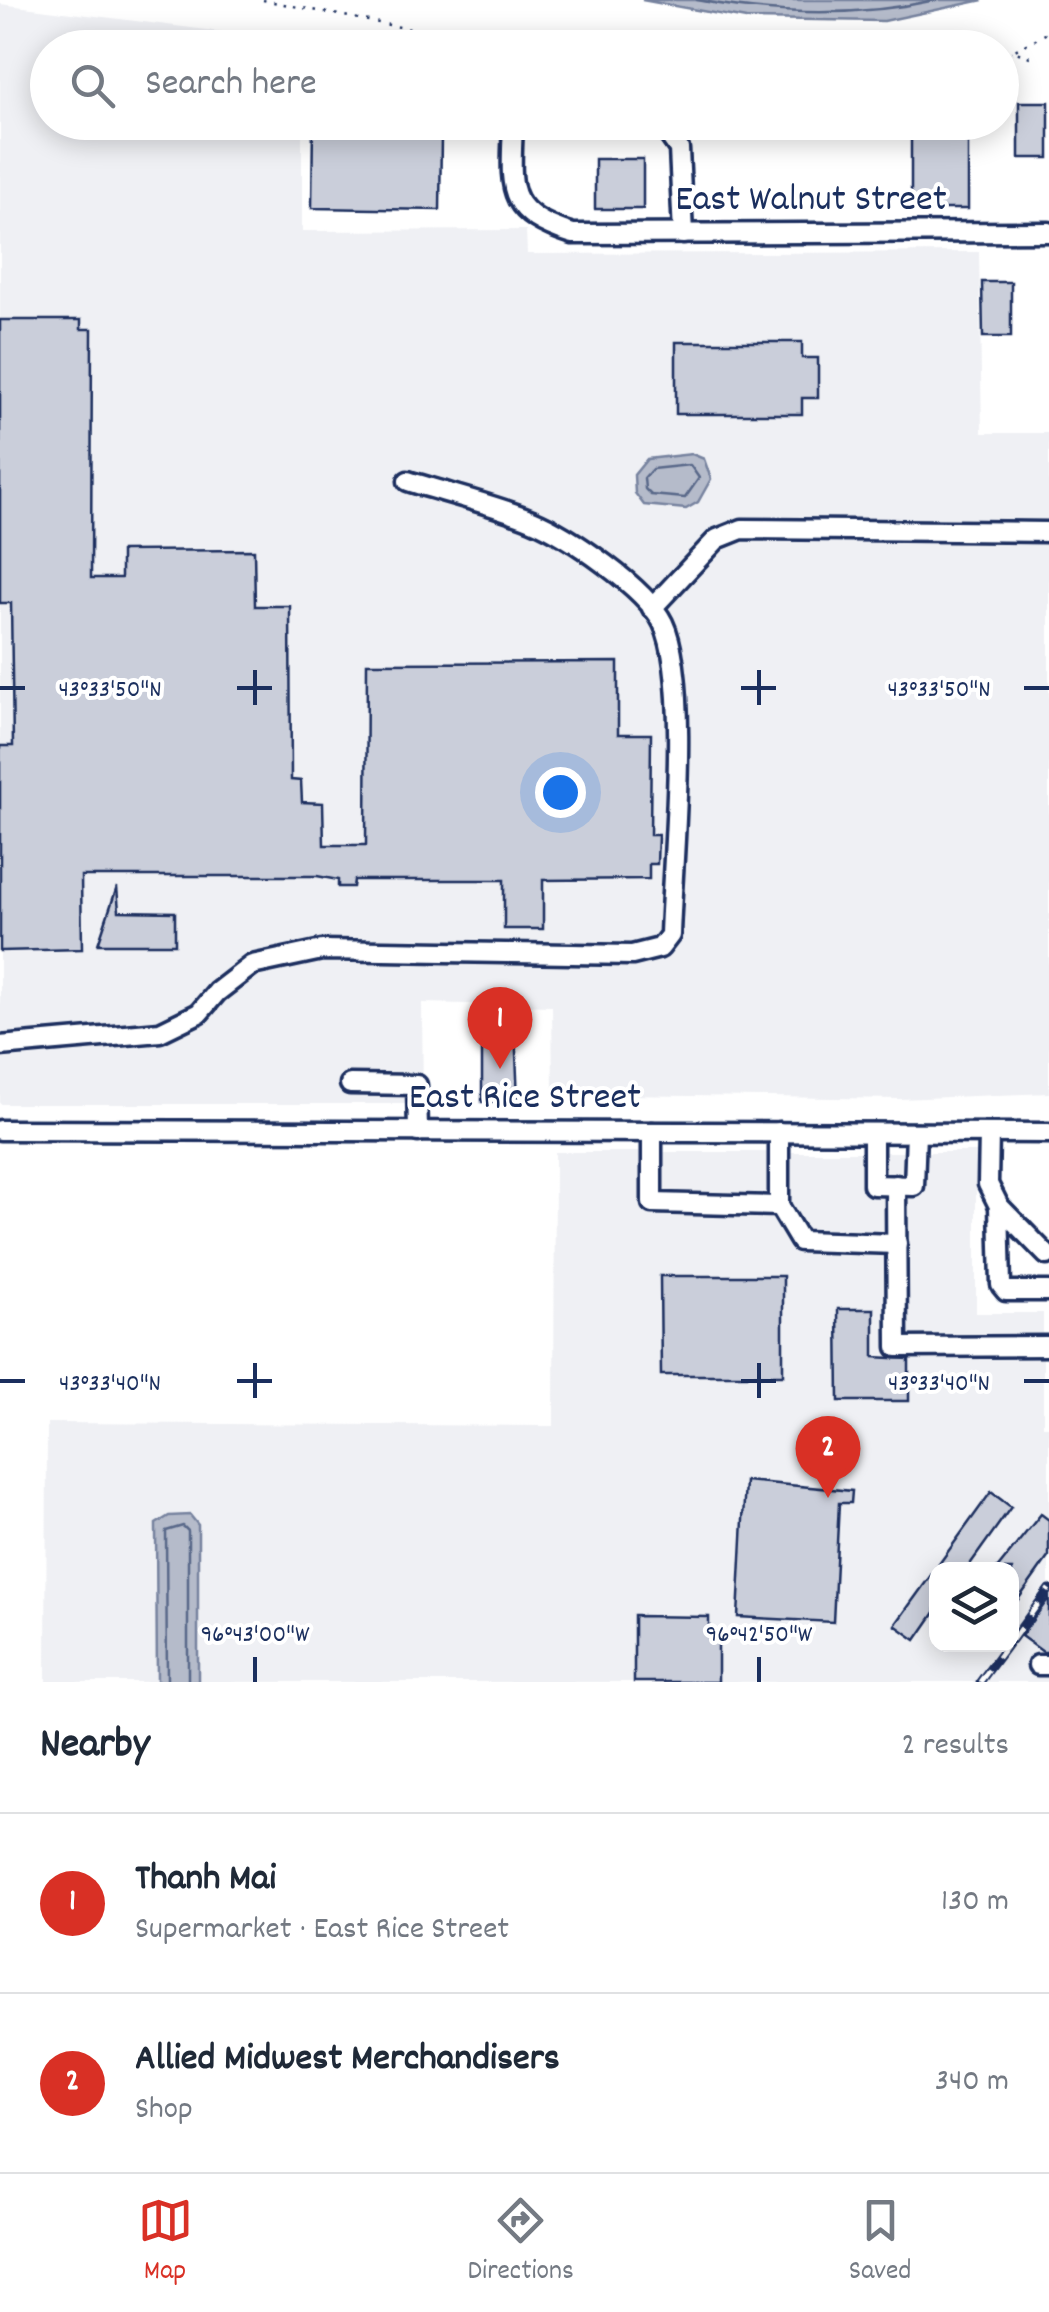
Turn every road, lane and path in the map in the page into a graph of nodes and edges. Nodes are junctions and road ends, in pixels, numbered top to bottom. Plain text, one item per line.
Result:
1 (263, 0) edge
2 (414, 30) edge
3 (1049, 32) edge
4 (1019, 48) edge
5 (1019, 53) edge
6 (1030, 57) dead end
7 (514, 140) edge
8 (672, 140) edge
9 (1049, 232) edge
10 (683, 234) junction
11 (408, 481) dead end
12 (1049, 532) edge
13 (652, 608) junction
14 (0, 1046) edge
15 (350, 1084) dead end
16 (0, 1130) edge
17 (418, 1132) junction
18 (652, 1132) junction
19 (779, 1132) junction
20 (873, 1132) junction
21 (916, 1132) junction
22 (988, 1133) junction
23 (1049, 1133) edge
24 (896, 1186) junction
25 (779, 1206) junction
26 (999, 1206) junction
27 (897, 1244) junction
28 (1047, 1255) edge
29 (1049, 1291) edge
30 (1049, 1346) edge

1 - 2 path
3 - 4 path
5 - 6 path
7 - 10 street, East Walnut Street
8 - 10 street
9 - 10 street, East Walnut Street
11 - 13 street
12 - 13 street
13 - 14 street
15 - 17 street
16 - 17 street, East Rice Street
17 - 18 street, East Rice Street
18 - 19 street, East Rice Street
18 - 25 street
19 - 20 street, East Rice Street
19 - 25 street
20 - 21 street, East Rice Street
20 - 24 street
21 - 22 street, East Rice Street
21 - 24 street
22 - 23 street, East Rice Street
22 - 26 street
24 - 27 street
25 - 27 street
26 - 28 street
26 - 29 street
27 - 30 street

